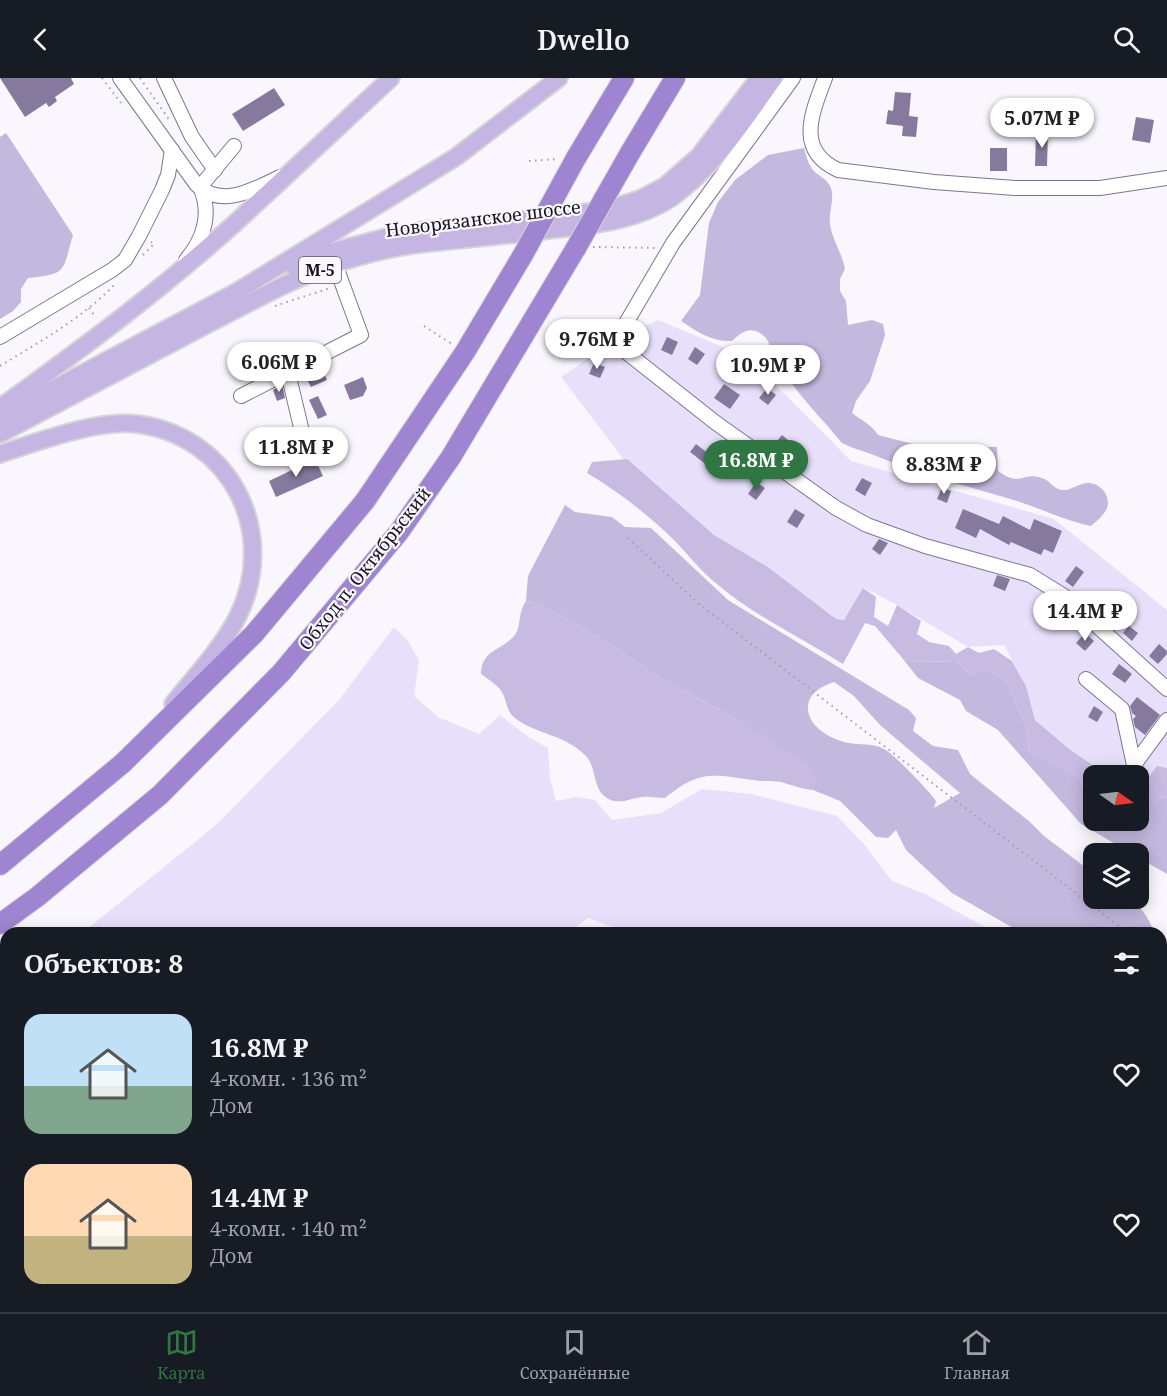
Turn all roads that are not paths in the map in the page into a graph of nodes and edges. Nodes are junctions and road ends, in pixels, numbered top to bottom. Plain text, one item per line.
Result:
1 (120, 78) edge
2 (391, 78) edge
3 (559, 78) edge
4 (624, 78) edge
5 (675, 78) edge
6 (759, 78) edge
7 (774, 78) edge
8 (793, 78) edge
9 (825, 78) edge
10 (166, 79) edge
11 (234, 146) dead end
12 (172, 150) junction
13 (215, 170) junction
14 (290, 172) junction
15 (1167, 178) edge
16 (200, 187) junction
17 (335, 264) junction
18 (172, 276) junction
19 (238, 291) junction
20 (0, 338) edge
21 (288, 373) junction
22 (241, 396) dead end
23 (0, 408) edge
24 (0, 417) edge
25 (0, 434) edge
26 (304, 444) dead end
27 (0, 454) edge
28 (1086, 679) dead end
29 (1167, 688) edge
30 (1167, 720) edge
31 (136, 750) junction
32 (0, 865) edge
33 (0, 924) edge

1 - 12 street
2 - 14 main road
3 - 19 main road
4 - 31 highway, bridge
5 - 33 highway, Обход п. Октябрьский, bridge
6 - 19 main road
7 - 17 main road, Новорязанское шоссе / М-5
8 - 29 street
9 - 15 street
10 - 13 street
11 - 13 street
12 - 16 street
12 - 20 street
13 - 16 street
14 - 16 street
14 - 18 main road
16 - 18 street
17 - 21 street
17 - 25 main road, Новорязанское шоссе / М-5
18 - 23 main road
19 - 24 main road
21 - 22 street
21 - 26 street
27 - 31 main road
28 - 30 street
31 - 32 highway

